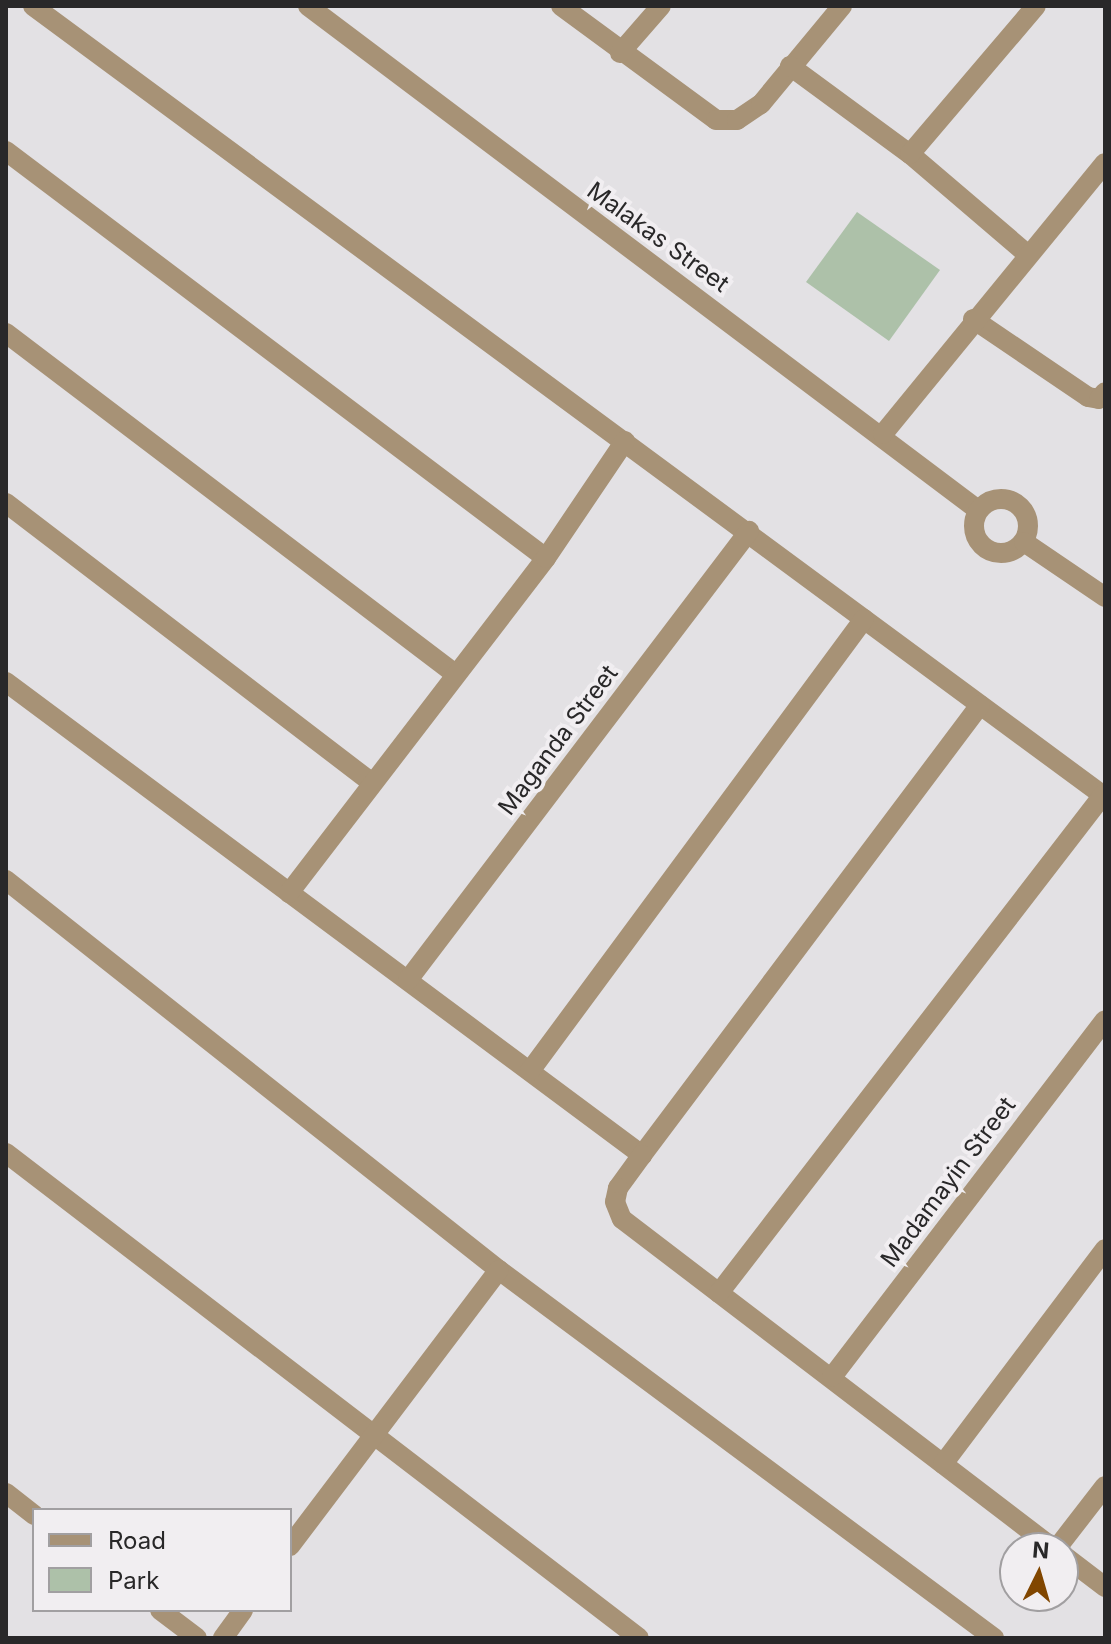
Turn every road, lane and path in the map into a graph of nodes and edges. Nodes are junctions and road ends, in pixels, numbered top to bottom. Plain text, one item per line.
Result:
1 (33, 6) edge
2 (308, 6) edge
3 (561, 6) edge
4 (661, 6) edge
5 (842, 6) edge
6 (1036, 6) edge
7 (620, 53) junction
8 (790, 66) junction
9 (6, 151) edge
10 (910, 154) junction
11 (1105, 163) edge
12 (1027, 254) junction
13 (973, 319) junction
14 (6, 333) edge
15 (1105, 392) edge
16 (883, 434) junction
17 (625, 441) junction
18 (6, 503) edge
19 (978, 510) junction
20 (749, 531) junction
21 (1024, 542) junction
22 (546, 558) junction
23 (1105, 597) edge
24 (864, 619) junction
25 (454, 673) junction
26 (6, 682) edge
27 (980, 705) junction
28 (371, 782) junction
29 (1104, 796) edge
30 (6, 880) edge
31 (289, 893) junction
32 (408, 980) junction
33 (1105, 1020) edge
34 (530, 1071) junction
35 (6, 1153) edge
36 (642, 1155) junction
37 (1105, 1249) edge
38 (499, 1270) junction
39 (719, 1293) junction
40 (832, 1377) junction
41 (372, 1433) junction
42 (943, 1464) junction
43 (1105, 1486) edge
44 (6, 1493) edge
45 (32, 1513) edge
46 (1034, 1532) edge
47 (1068, 1532) edge
48 (292, 1543) edge
49 (1079, 1567) edge
50 (1105, 1587) edge
51 (163, 1612) edge
52 (242, 1612) edge
53 (197, 1638) edge
54 (223, 1638) edge
55 (639, 1638) edge
56 (994, 1638) edge

1 - 17 street
2 - 16 street, Malakas Street
3 - 7 street
4 - 7 street
5 - 8 street
6 - 10 street
7 - 8 street
8 - 10 street
9 - 22 street
10 - 12 street
11 - 12 street
12 - 13 street
13 - 15 street
13 - 16 street
14 - 25 street
16 - 19 street, Malakas Street
17 - 20 street
17 - 22 street
18 - 28 street
19 - 21 street
19 - 21 street
20 - 24 street
20 - 32 street, Maganda Street
21 - 23 street
22 - 25 street
24 - 27 street
24 - 34 street
25 - 28 street
26 - 31 street
27 - 29 street
27 - 36 street
28 - 31 street
29 - 39 street
30 - 38 street
31 - 32 street
32 - 34 street
33 - 40 street, Madamayin Street
34 - 36 street
35 - 41 street
36 - 39 street
37 - 42 street
38 - 41 street
38 - 56 street
39 - 40 street
40 - 42 street
41 - 48 street
41 - 55 street
42 - 46 street
43 - 47 street
44 - 45 street
49 - 50 street
51 - 53 street
52 - 54 street

